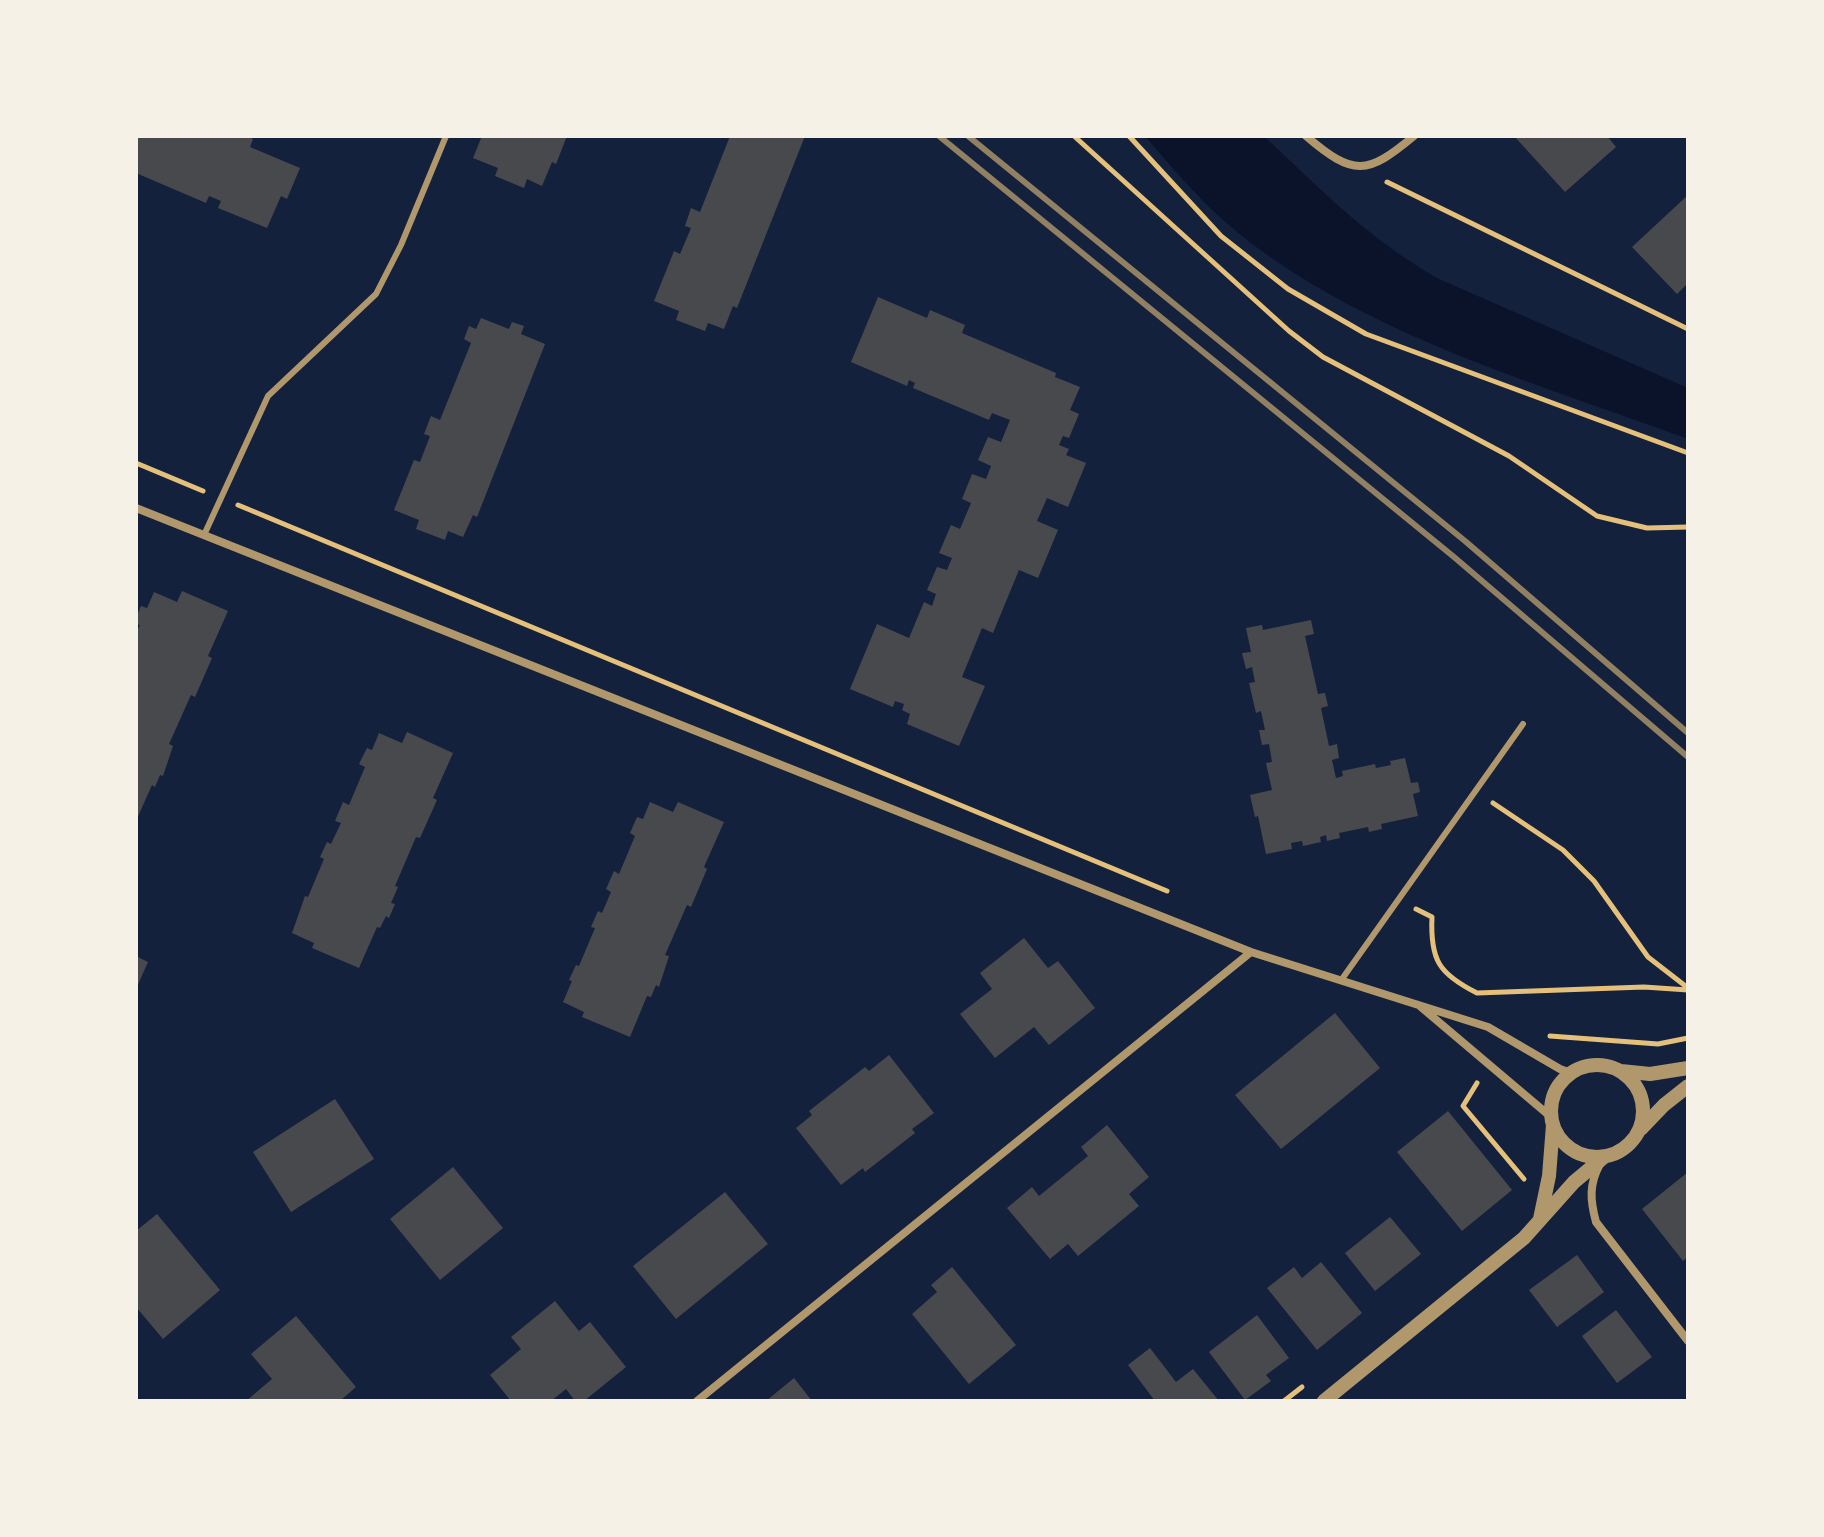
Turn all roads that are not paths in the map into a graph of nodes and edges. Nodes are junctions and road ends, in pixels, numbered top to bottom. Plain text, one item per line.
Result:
1 (446, 136) edge
2 (1306, 136) edge
3 (1414, 136) edge
4 (136, 508) edge
5 (204, 535) junction
6 (1523, 724) dead end
7 (1251, 952) junction
8 (1342, 979) junction
9 (1414, 1002) junction
10 (1688, 1068) edge
11 (1620, 1071) junction
12 (1571, 1073) junction
13 (1688, 1086) edge
14 (1552, 1121) junction
15 (1639, 1132) junction
16 (1604, 1157) junction
17 (1539, 1220) junction
18 (1688, 1341) edge
19 (697, 1401) edge
20 (1324, 1401) edge

1 - 5 lane
2 - 3 street
4 - 5 street
5 - 7 street
6 - 8 lane
7 - 8 street
7 - 19 street
8 - 9 street
9 - 12 street
9 - 14 street
10 - 11 street
11 - 12 street
11 - 15 street
12 - 14 street
13 - 15 street
14 - 16 street
14 - 17 street
15 - 16 street
16 - 17 street
16 - 18 street
17 - 20 street

